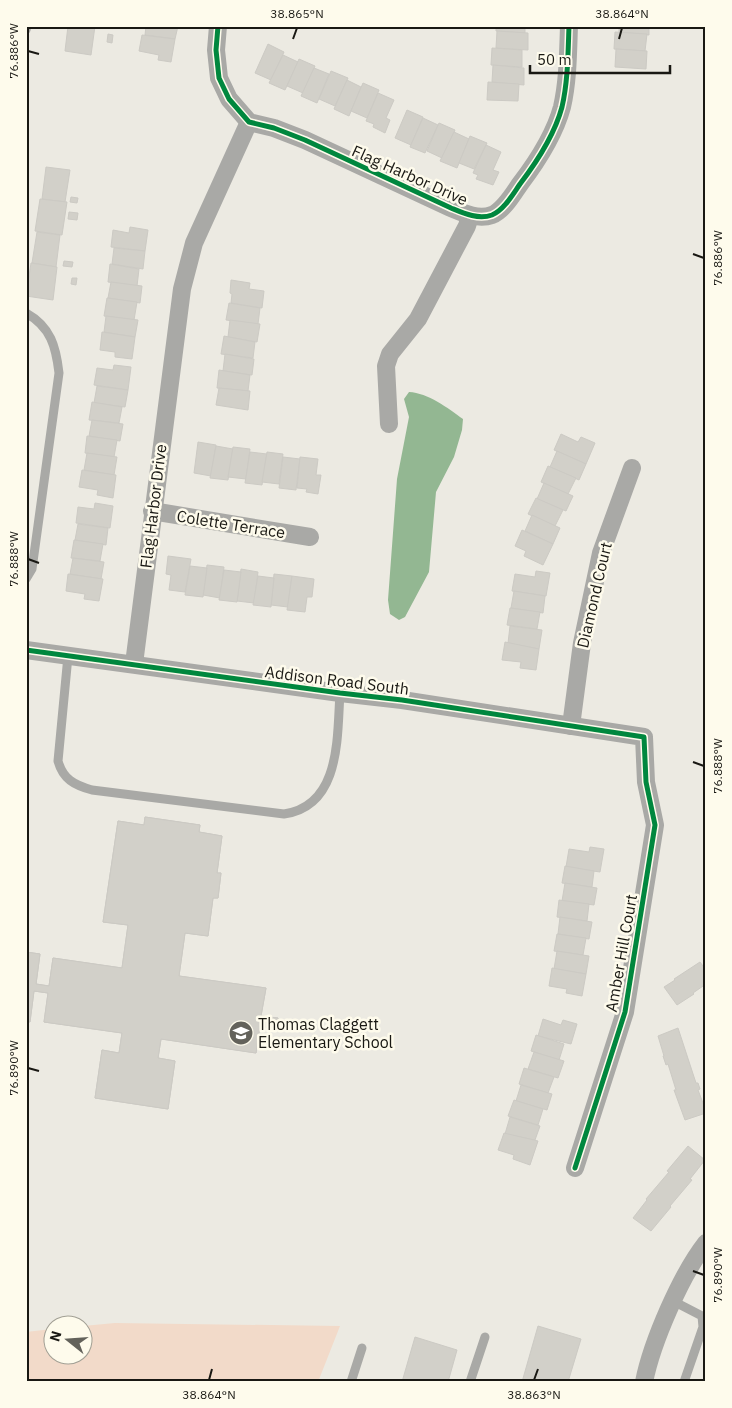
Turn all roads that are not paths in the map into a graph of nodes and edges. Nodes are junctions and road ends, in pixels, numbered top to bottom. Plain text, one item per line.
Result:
1 (27, 26) edge
2 (218, 26) edge
3 (569, 26) edge
4 (26, 30) edge
5 (249, 122) junction
6 (470, 216) junction
7 (26, 313) edge
8 (389, 424) dead end
9 (632, 468) dead end
10 (152, 512) junction
11 (310, 537) dead end
12 (26, 579) edge
13 (26, 650) edge
14 (68, 656) junction
15 (134, 664) junction
16 (340, 693) junction
17 (571, 726) junction
18 (644, 737) joint
19 (575, 1168) dead end
20 (706, 1243) edge
21 (673, 1301) junction
22 (485, 1337) dead end
23 (362, 1348) dead end
24 (351, 1382) edge
25 (470, 1382) edge
26 (644, 1382) edge
27 (684, 1382) edge

1 - 4 lane
2 - 5 street
3 - 6 street, Flag Harbor Drive
5 - 6 street, Flag Harbor Drive
5 - 10 street, Flag Harbor Drive
6 - 8 street
7 - 12 lane
9 - 17 street, Diamond Court
10 - 11 street, Colette Terrace
10 - 15 street, Flag Harbor Drive
13 - 14 street, Addison Road South
14 - 15 street, Addison Road South
14 - 16 lane
15 - 16 street, Addison Road South
16 - 17 street, Addison Road South
17 - 18 street, Addison Road South
18 - 19 street, Amber Hill Court
20 - 21 street
21 - 26 street
21 - 27 lane
22 - 25 lane
23 - 24 lane

